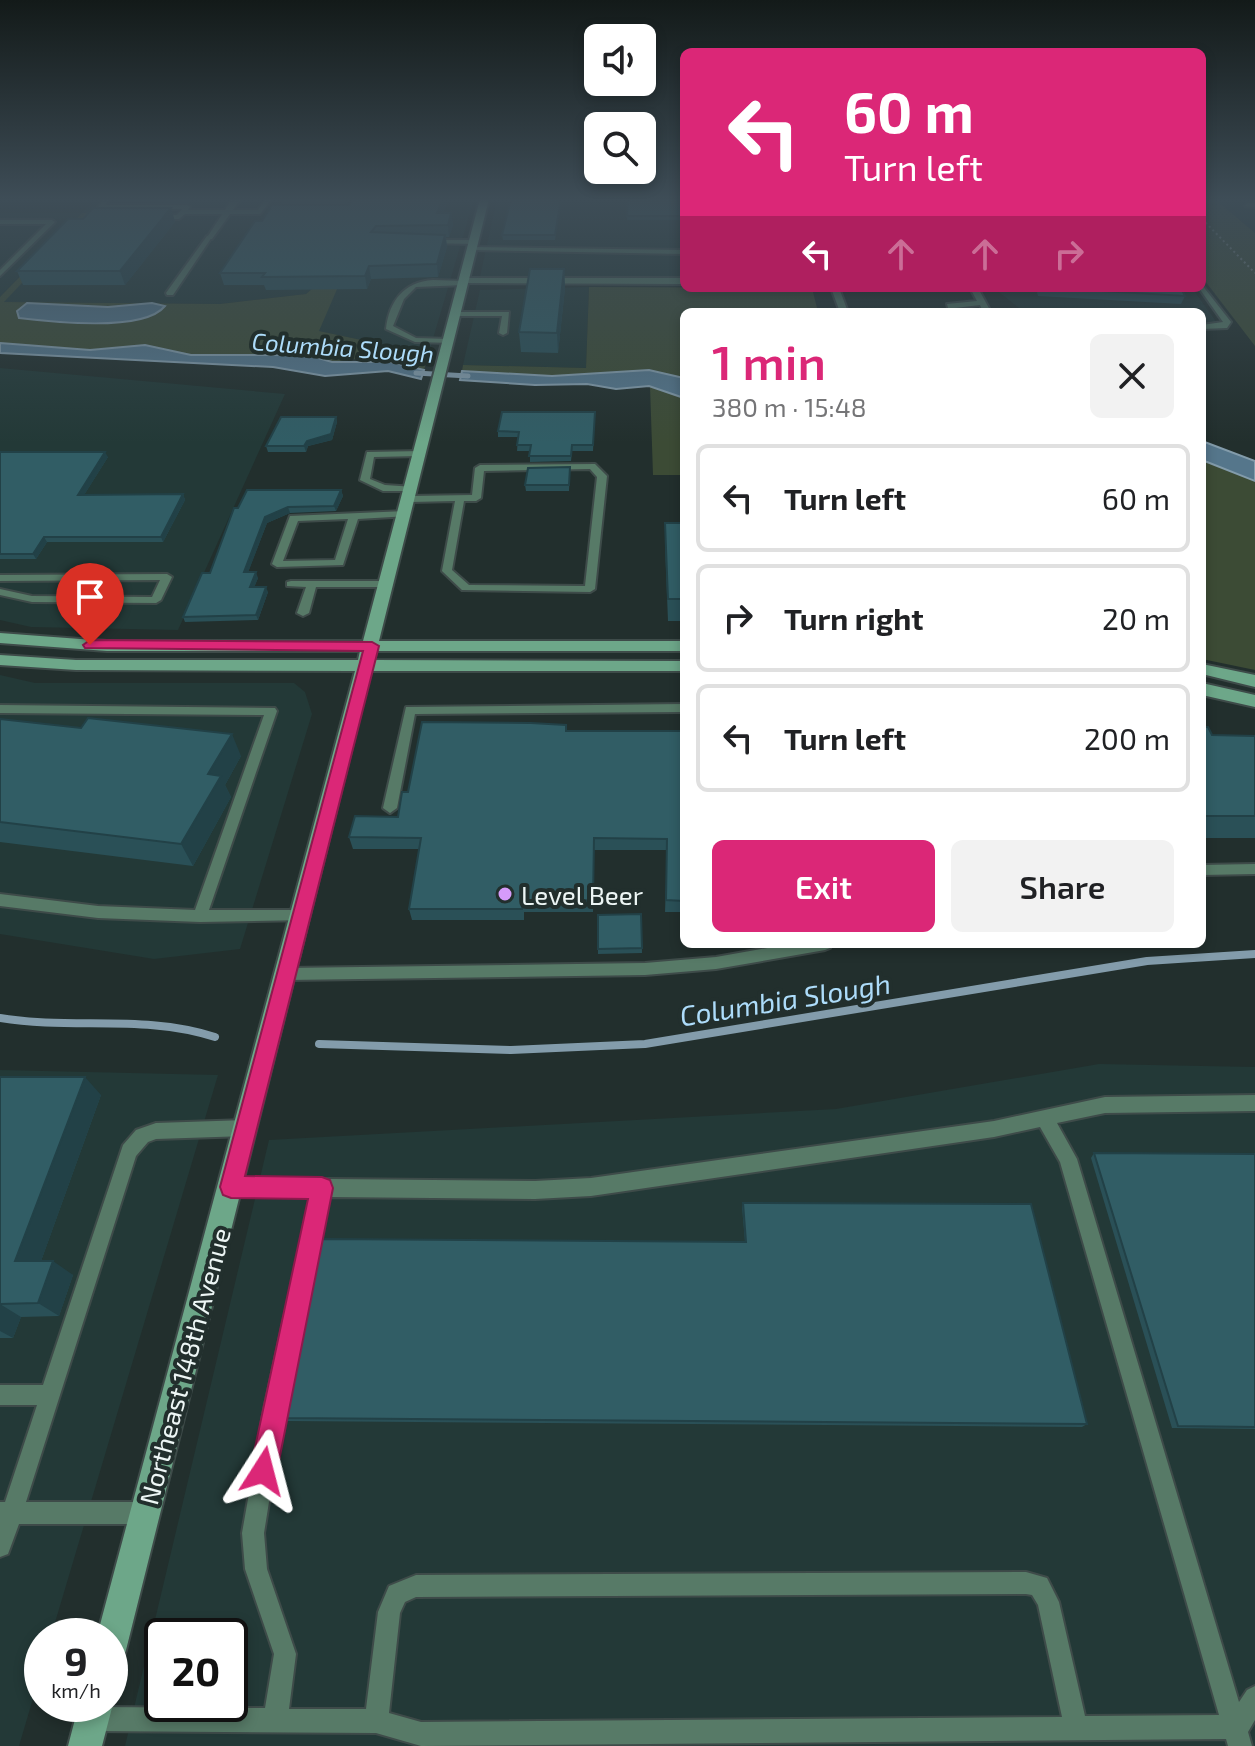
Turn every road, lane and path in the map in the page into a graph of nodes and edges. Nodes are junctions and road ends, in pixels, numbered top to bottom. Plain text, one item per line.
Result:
1 (179, 280) edge
2 (680, 281) edge
3 (465, 282) junction
4 (1206, 292) edge
5 (170, 293) dead end
6 (951, 308) edge
7 (980, 308) edge
8 (456, 314) junction
9 (1206, 326) edge
10 (503, 333) dead end
11 (449, 341) junction
12 (420, 453) junction
13 (460, 498) junction
14 (409, 501) junction
15 (353, 518) junction
16 (0, 578) edge
17 (291, 584) dead end
18 (312, 584) junction
19 (388, 584) junction
20 (0, 592) edge
21 (303, 613) dead end
22 (0, 638) edge
23 (372, 646) junction
24 (680, 646) edge
25 (0, 660) edge
26 (367, 666) junction
27 (680, 666) edge
28 (1206, 670) edge
29 (1255, 681) edge
30 (1206, 690) edge
31 (1255, 701) edge
32 (680, 708) edge
33 (0, 709) edge
34 (390, 808) dead end
35 (1255, 869) edge
36 (1206, 870) edge
37 (0, 900) edge
38 (200, 916) junction
39 (302, 916) junction
40 (802, 948) edge
41 (287, 974) junction
42 (1255, 1103) edge
43 (1046, 1121) junction
44 (246, 1128) junction
45 (231, 1187) junction
46 (322, 1188) junction
47 (0, 1395) edge
48 (50, 1395) junction
49 (6, 1513) edge
50 (146, 1513) junction
51 (0, 1546) edge
52 (118, 1618) edge
53 (1255, 1698) edge
54 (275, 1721) junction
55 (376, 1721) junction
56 (91, 1723) edge
57 (1076, 1728) junction
58 (1239, 1737) edge
59 (512, 1740) edge

1 - 5 lane
2 - 3 street
3 - 8 street, Northeast 148th Avenue
3 - 11 lane
4 - 9 lane
6 - 7 lane
8 - 10 lane
8 - 11 street, Northeast 148th Avenue
11 - 12 street, Northeast 148th Avenue
12 - 14 street, Northeast 148th Avenue
12 - 14 lane
13 - 13 lane
13 - 14 lane
14 - 15 lane
14 - 19 street, Northeast 148th Avenue
15 - 15 lane
16 - 20 lane
17 - 18 lane
18 - 19 lane
18 - 21 lane
19 - 23 street, Northeast 148th Avenue
22 - 23 street
23 - 24 street
23 - 26 street, Northeast 148th Avenue
25 - 26 street
26 - 27 street
26 - 39 street, Northeast 148th Avenue
28 - 29 street
30 - 31 street
32 - 34 lane
33 - 38 lane
35 - 36 lane
37 - 38 lane
38 - 39 lane
39 - 41 street, Northeast 148th Avenue
40 - 41 lane
41 - 44 street, Northeast 148th Avenue
42 - 43 lane
43 - 46 lane
43 - 58 lane
44 - 45 street, Northeast 148th Avenue
44 - 48 lane
45 - 46 lane
45 - 50 street, Northeast 148th Avenue
46 - 54 lane
47 - 48 lane
48 - 49 lane
49 - 50 lane
49 - 51 lane
50 - 52 street, Northeast 148th Avenue
53 - 58 lane
54 - 55 lane
54 - 56 lane
55 - 57 lane
55 - 59 lane
57 - 58 lane
57 - 59 lane

